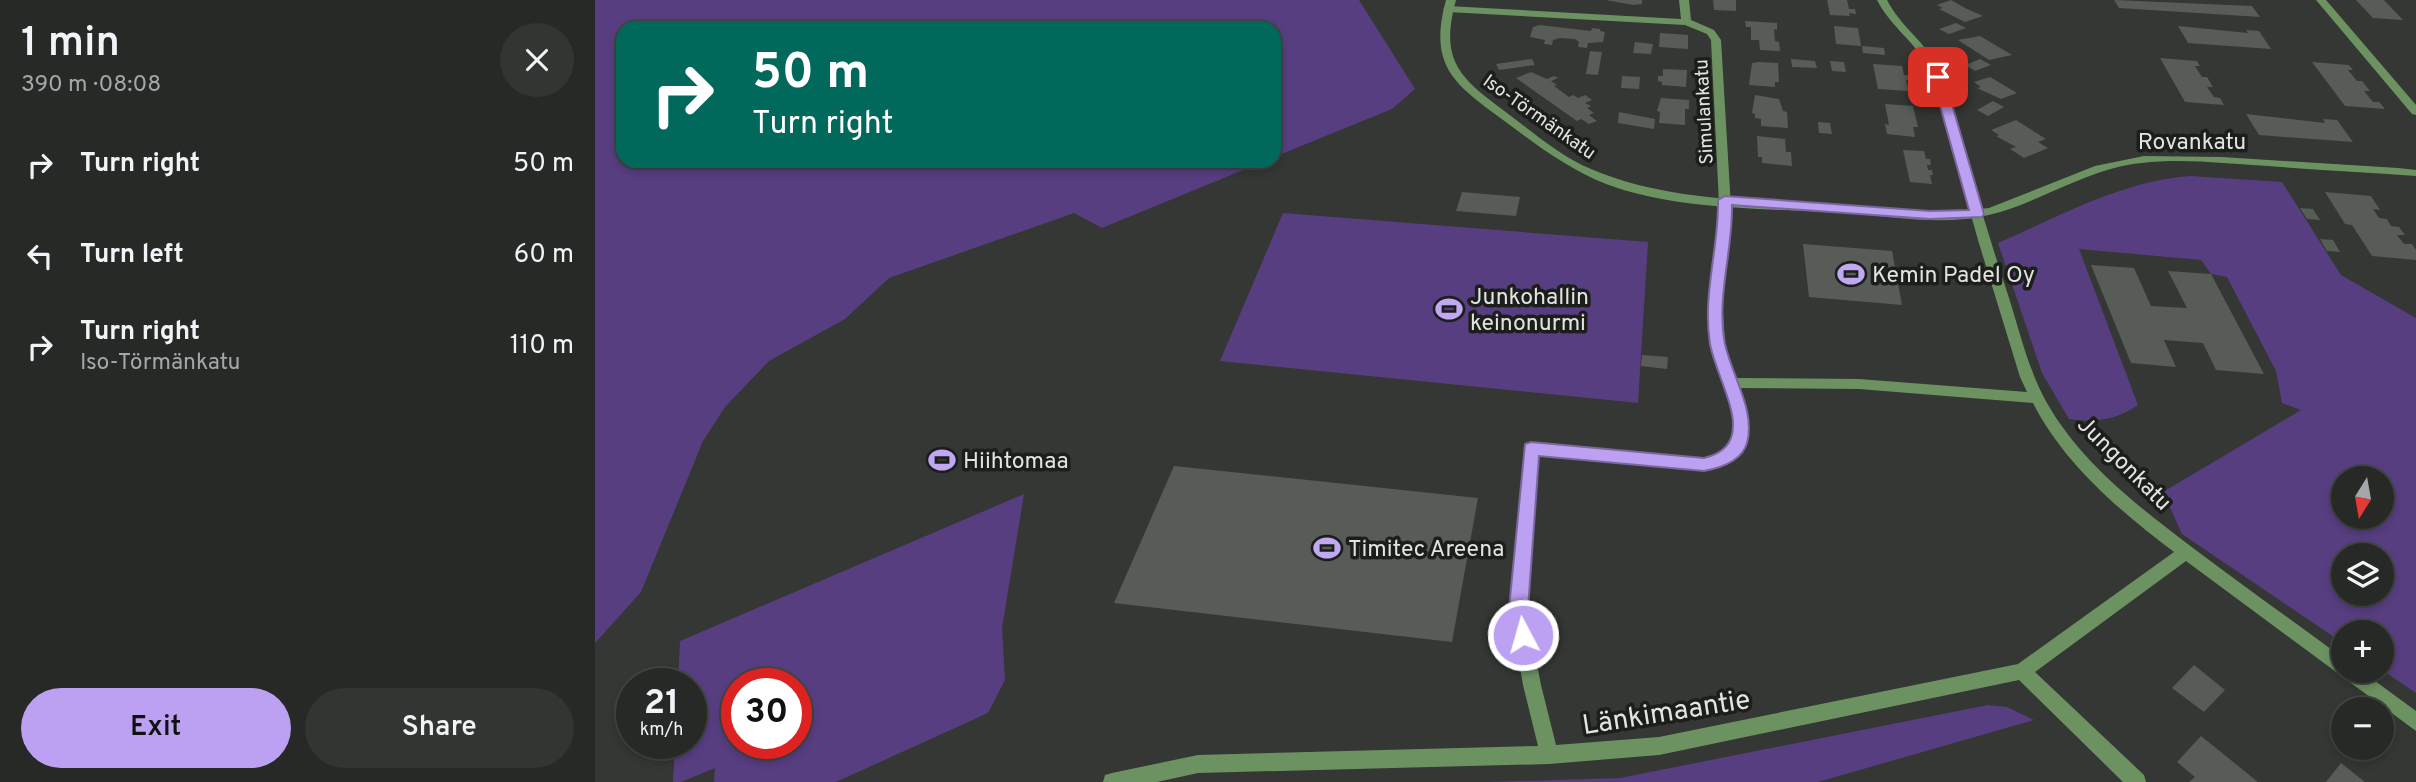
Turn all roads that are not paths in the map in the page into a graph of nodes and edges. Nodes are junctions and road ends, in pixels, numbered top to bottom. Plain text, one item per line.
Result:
1 (1684, 0) edge
2 (1882, 0) edge
3 (2321, 0) edge
4 (1450, 5) edge
5 (1686, 22) junction
6 (2416, 112) edge
7 (2416, 173) edge
8 (1725, 200) junction
9 (1977, 214) junction
10 (1728, 383) junction
11 (2036, 398) junction
12 (2187, 552) junction
13 (2331, 659) edge
14 (2022, 671) junction
15 (2364, 683) edge
16 (2416, 722) edge
17 (1549, 755) junction
18 (1112, 782) edge
19 (2137, 782) edge

1 - 5 street
2 - 9 street, Jungonkatu
3 - 6 street
4 - 5 street
4 - 8 street, Iso-Törmänkatu
5 - 8 street, Simulankatu
7 - 9 street, Rovankatu
8 - 9 street, Iso-Törmänkatu
8 - 10 street
9 - 11 street, Jungonkatu
10 - 11 street
10 - 17 street
11 - 12 street, Jungonkatu
12 - 13 street, Jungonkatu
12 - 14 street, Länkimaantie
14 - 17 street, Länkimaantie
14 - 19 street
15 - 16 street, Jungonkatu
17 - 18 street, Länkimaantie

